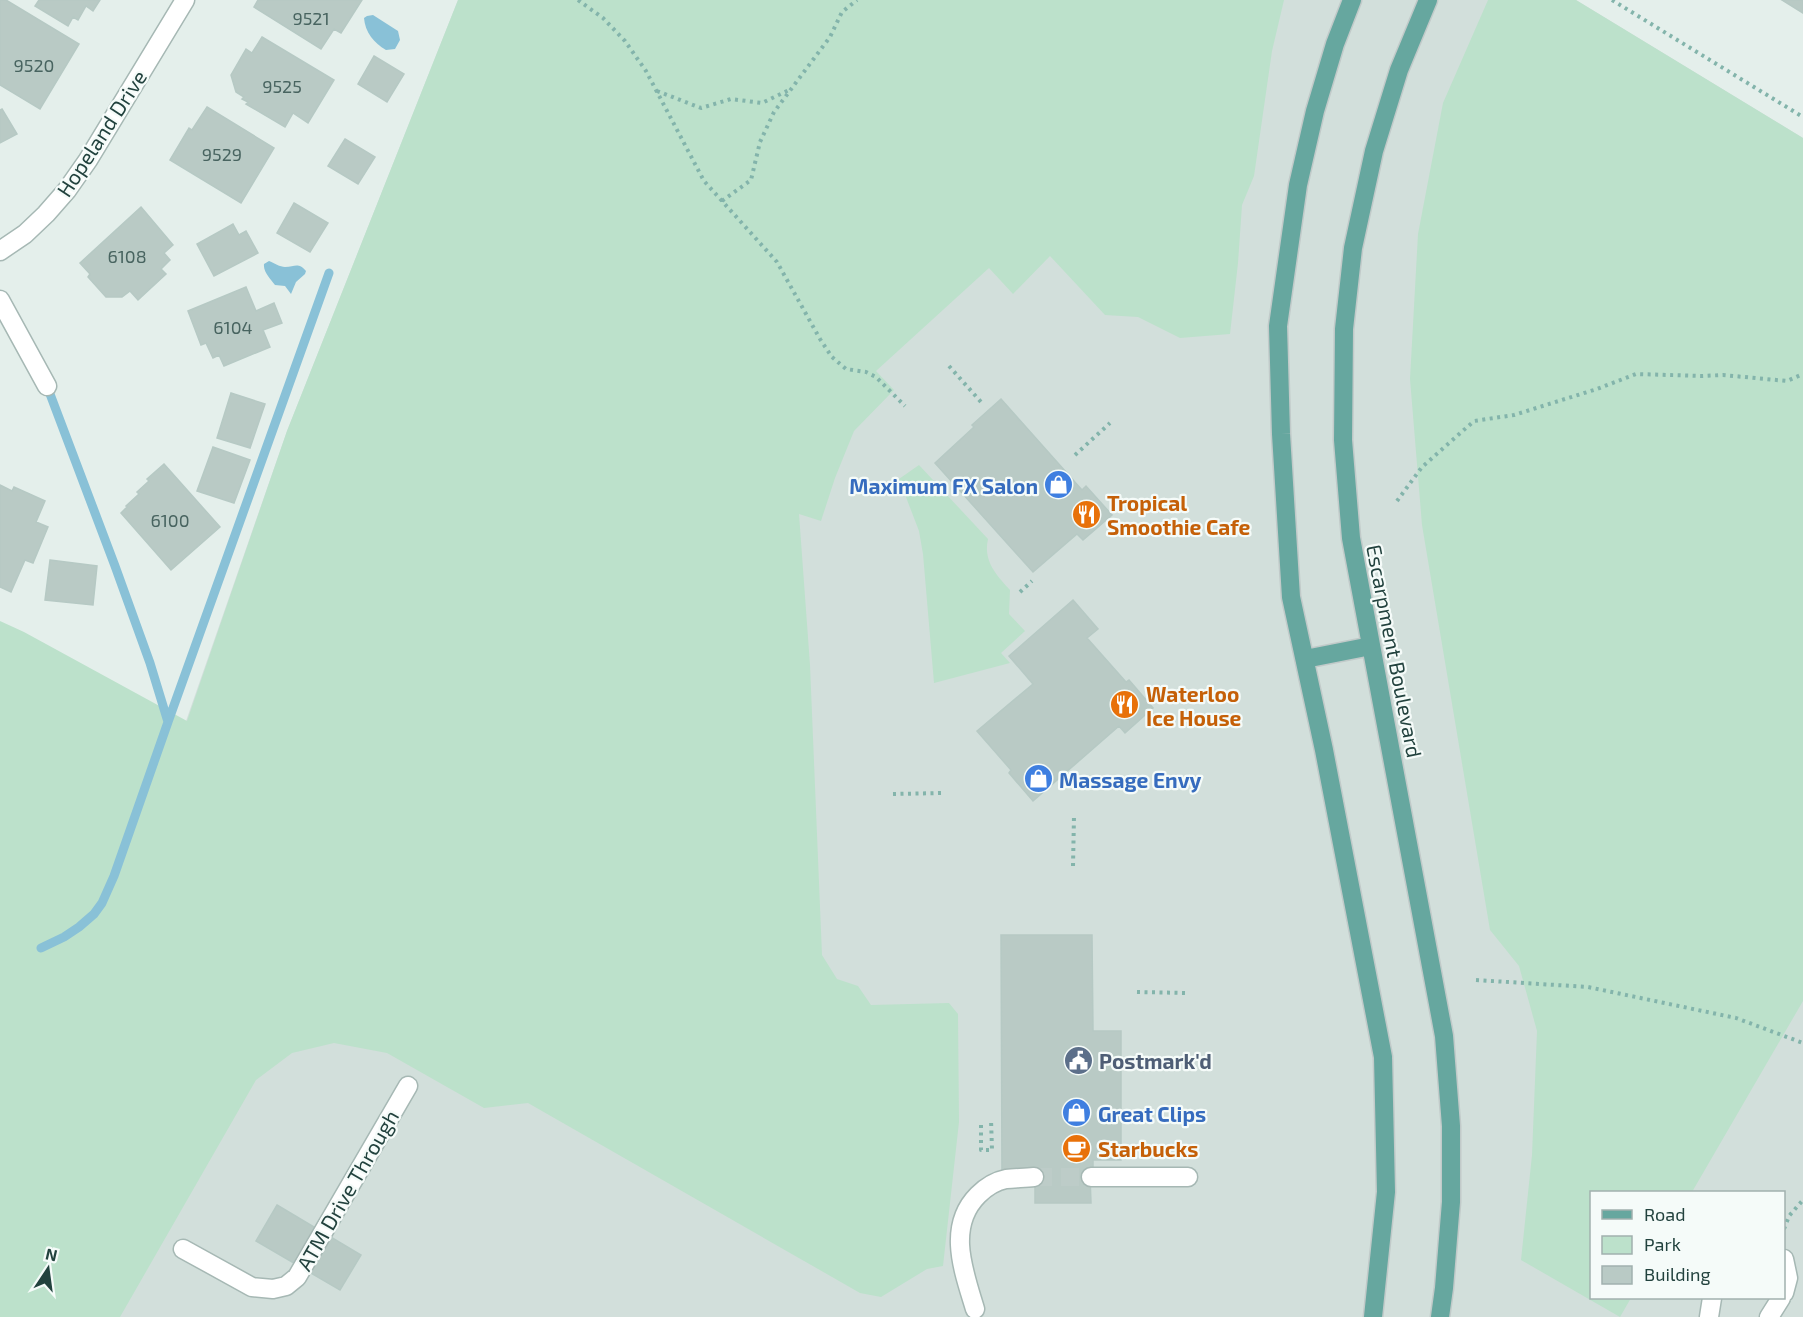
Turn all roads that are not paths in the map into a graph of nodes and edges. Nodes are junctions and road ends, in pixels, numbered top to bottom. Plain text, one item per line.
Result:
1 (185, 0) edge
2 (1352, 0) edge
3 (1428, 0) edge
4 (0, 251) edge
5 (0, 300) edge
6 (47, 386) dead end
7 (1371, 646) junction
8 (1305, 659) junction
9 (408, 1086) dead end
10 (1090, 1177) tunnel mouth
11 (1188, 1177) dead end
12 (1035, 1178) tunnel mouth
13 (183, 1249) dead end
14 (1785, 1264) edge
15 (1785, 1289) edge
16 (1712, 1299) edge
17 (1780, 1299) edge
18 (975, 1310) dead end
19 (1373, 1317) edge
20 (1440, 1317) edge
21 (1709, 1317) edge
22 (1769, 1317) edge

1 - 4 street, Hopeland Drive
2 - 8 main road
3 - 7 main road, Escarpment Boulevard
5 - 6 street
7 - 8 main road
7 - 20 main road, Escarpment Boulevard
8 - 19 main road
9 - 13 street, ATM Drive Through
10 - 11 street
12 - 18 street
14 - 15 street
16 - 21 street
17 - 22 street

